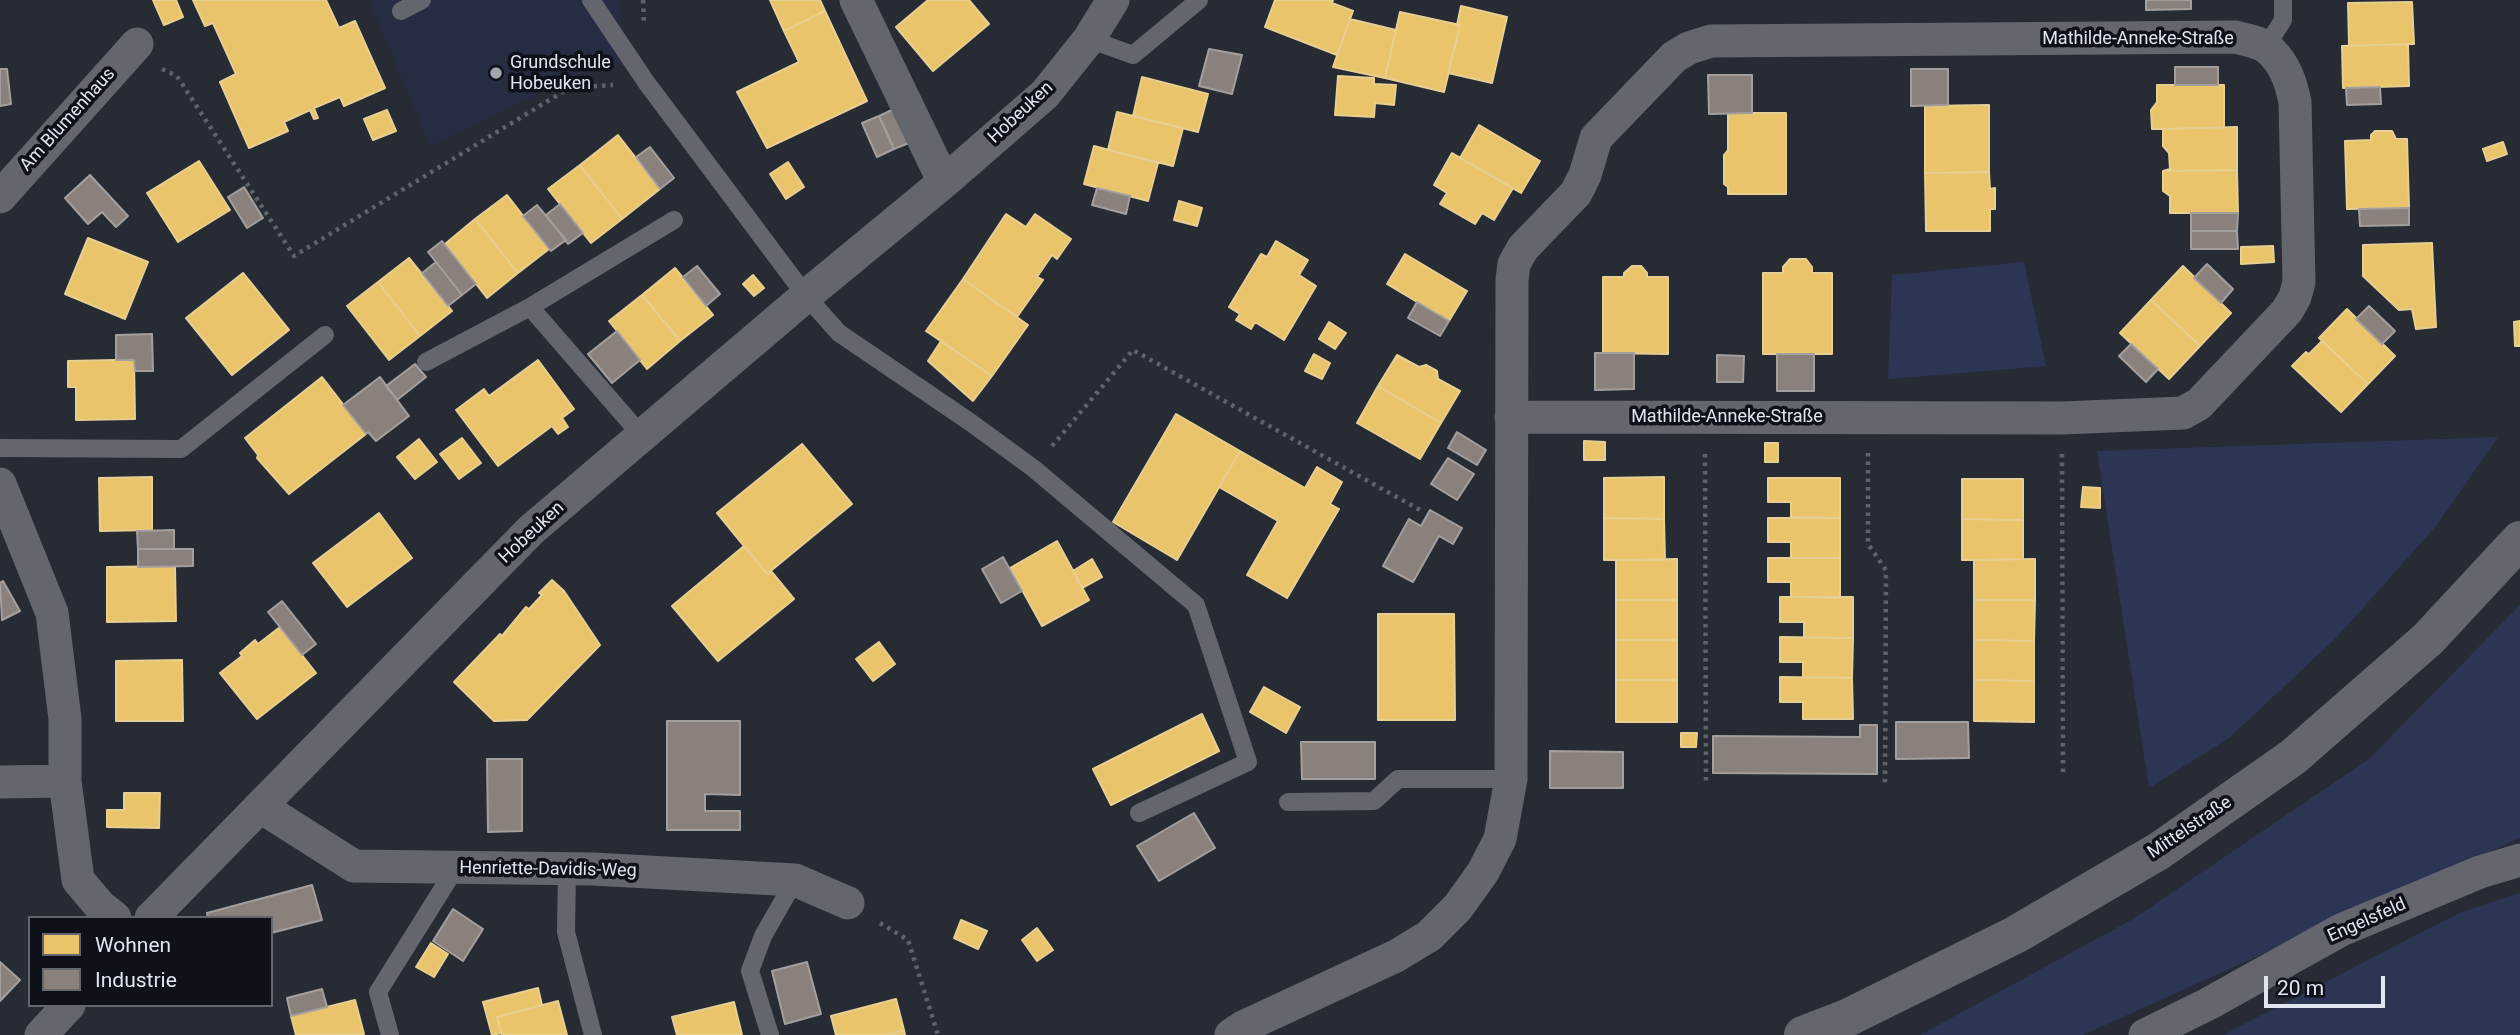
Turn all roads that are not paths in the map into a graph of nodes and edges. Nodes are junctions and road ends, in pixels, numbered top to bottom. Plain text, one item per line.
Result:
1 (422, 0) edge
2 (591, 0) edge
3 (856, 0) edge
4 (1113, 0) edge
5 (1199, 0) edge
6 (2283, 0) edge
7 (401, 11) dead end
8 (1089, 40) junction
9 (2266, 47) junction
10 (132, 49) road end
11 (944, 182) junction
12 (0, 197) edge
13 (674, 220) dead end
14 (806, 296) junction
15 (530, 307) junction
16 (325, 335) dead end
17 (426, 362) dead end
18 (1511, 417) junction
19 (642, 436) junction
20 (0, 448) edge
21 (0, 484) edge
22 (2520, 540) edge
23 (1511, 779) junction
24 (65, 781) junction
25 (0, 782) edge
26 (1288, 802) dead end
27 (261, 807) junction
28 (1139, 813) dead end
29 (2520, 860) edge
30 (455, 869) junction
31 (567, 869) junction
32 (795, 880) junction
33 (848, 903) road end
34 (112, 916) edge
35 (153, 916) edge
36 (67, 1007) edge
37 (41, 1035) edge
38 (390, 1035) edge
39 (593, 1035) edge
40 (770, 1035) edge
41 (1231, 1035) edge
42 (1803, 1035) edge
43 (2145, 1035) edge

1 - 7 lane
2 - 14 lane
3 - 11 street
4 - 8 street, Hobeuken
5 - 8 lane
6 - 9 lane
8 - 11 street, Hobeuken
9 - 18 street, Mathilde-Anneke-Straße
9 - 18 street, Mathilde-Anneke-Straße
10 - 12 street, Am Blumenhaus
11 - 14 street, Hobeuken
13 - 15 lane
14 - 19 street, Hobeuken
14 - 28 lane
15 - 17 lane
15 - 19 lane
16 - 20 lane
18 - 23 street, Mathilde-Anneke-Straße
19 - 27 street, Hobeuken
21 - 24 street
22 - 42 main road, Mittelstraße
23 - 26 lane
23 - 41 street, Mathilde-Anneke-Straße
24 - 25 street
24 - 34 street
27 - 30 street, Henriette-Davidis-Weg
27 - 35 street, Hobeuken
29 - 43 street, Engelsfeld
30 - 31 street, Henriette-Davidis-Weg
30 - 38 lane
31 - 32 street, Henriette-Davidis-Weg
31 - 39 lane
32 - 33 street, Henriette-Davidis-Weg
32 - 40 lane
36 - 37 street

